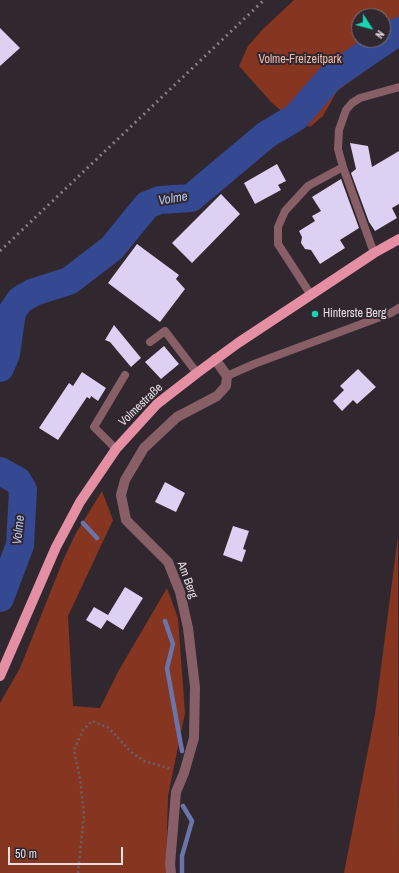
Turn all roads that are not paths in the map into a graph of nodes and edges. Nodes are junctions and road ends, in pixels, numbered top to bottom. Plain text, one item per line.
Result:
1 (399, 87) edge
2 (343, 167) junction
3 (399, 239) edge
4 (374, 253) junction
5 (311, 295) junction
6 (399, 308) edge
7 (150, 342) dead end
8 (215, 359) junction
9 (196, 373) junction
10 (125, 375) dead end
11 (227, 376) junction
12 (116, 449) junction
13 (0, 676) edge
14 (171, 873) edge

1 - 2 lane
2 - 4 lane
2 - 5 lane
3 - 4 main road, Volmestraße
4 - 5 main road, Volmestraße
5 - 8 main road, Volmestraße
6 - 11 lane
7 - 9 lane
8 - 9 main road, Volmestraße
8 - 11 street
9 - 12 main road, Volmestraße
10 - 12 lane
11 - 14 street, Am Berg
12 - 13 main road, Volmestraße

